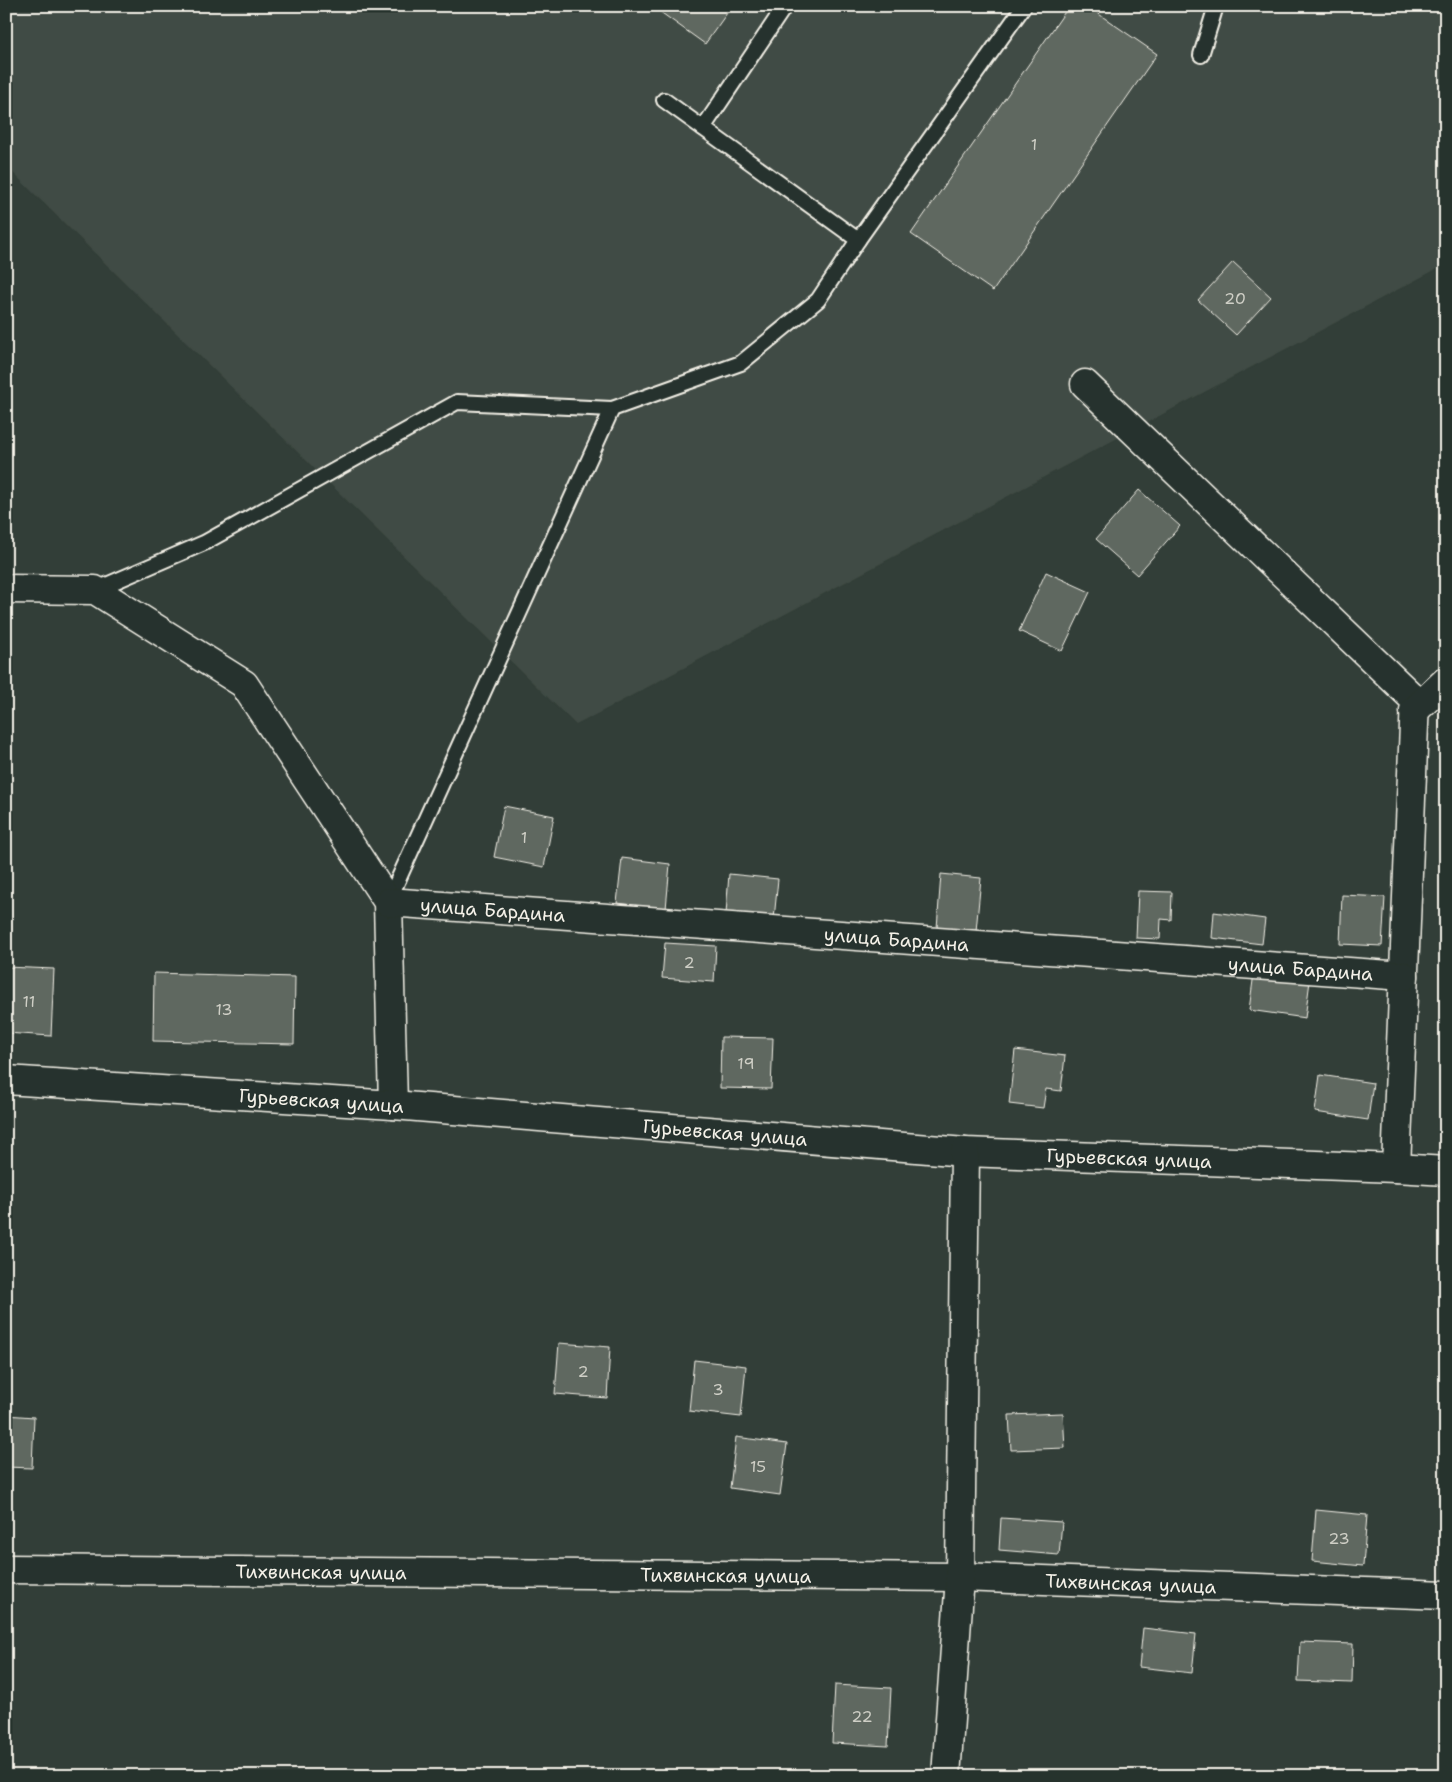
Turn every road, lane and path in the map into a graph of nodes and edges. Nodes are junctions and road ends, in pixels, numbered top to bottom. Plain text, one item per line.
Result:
1 (785, 6) edge
2 (1024, 6) edge
3 (1216, 6) edge
4 (1201, 55) dead end
5 (664, 100) dead end
6 (703, 128) junction
7 (858, 240) junction
8 (1085, 384) dead end
9 (612, 409) junction
10 (6, 589) edge
11 (96, 590) junction
12 (1446, 681) edge
13 (1414, 710) junction
14 (388, 902) junction
15 (1404, 976) junction
16 (6, 1080) edge
17 (393, 1105) junction
18 (965, 1152) junction
19 (1396, 1168) junction
20 (1446, 1171) edge
21 (6, 1569) edge
22 (960, 1577) junction
23 (1446, 1595) edge
24 (946, 1776) edge

1 - 6 lane
2 - 7 lane
3 - 4 lane
5 - 6 lane
6 - 7 lane
7 - 9 lane
8 - 13 street
9 - 11 lane
9 - 14 lane
10 - 11 street
11 - 14 street
12 - 13 street
13 - 15 street
14 - 15 street, улица Бардина
14 - 17 street
15 - 19 street
16 - 17 street, Гурьевская улица
17 - 18 street, Гурьевская улица
18 - 19 street, Гурьевская улица
18 - 22 street
19 - 20 street, Гурьевская улица
21 - 22 street, Тихвинская улица
22 - 23 street, Тихвинская улица
22 - 24 street

